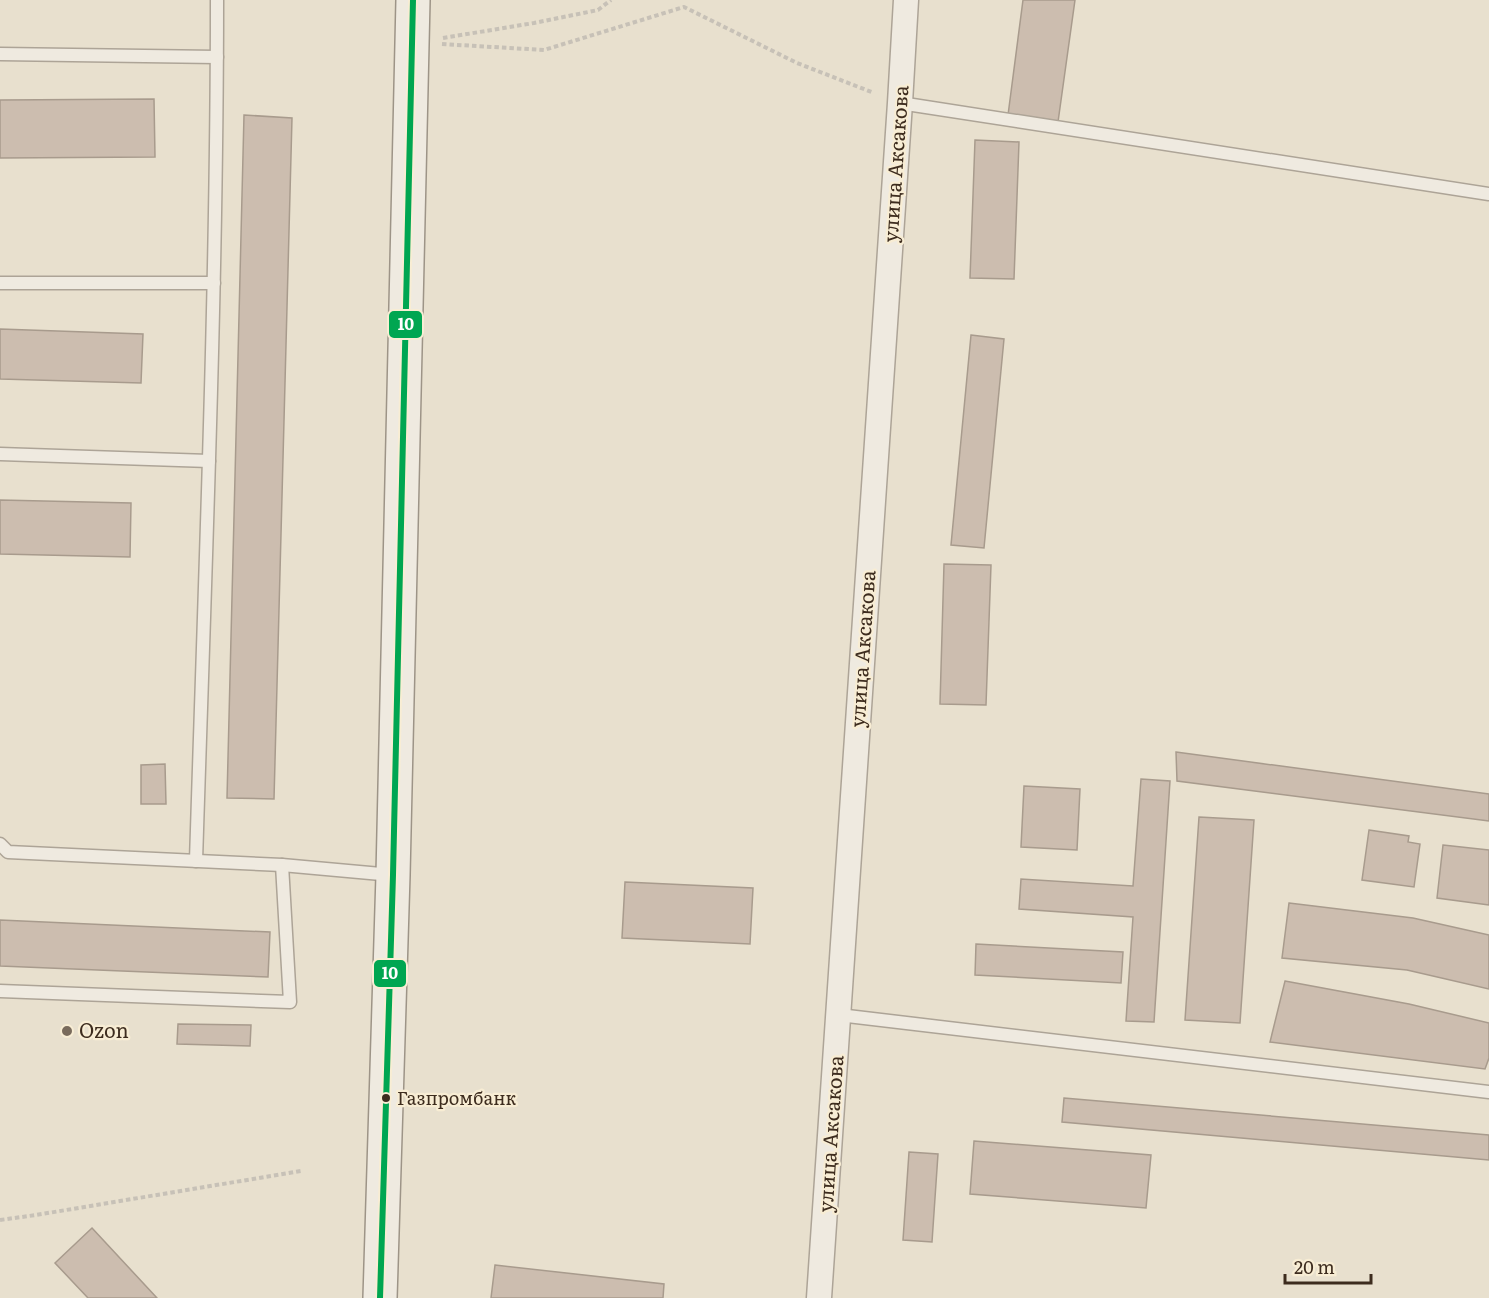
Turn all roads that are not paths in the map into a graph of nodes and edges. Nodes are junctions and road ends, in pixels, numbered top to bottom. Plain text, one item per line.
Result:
1 (217, 0) edge
2 (413, 0) edge
3 (906, 0) edge
4 (0, 54) edge
5 (217, 57) junction
6 (900, 103) junction
7 (1489, 194) edge
8 (0, 283) edge
9 (214, 283) junction
10 (0, 454) edge
11 (209, 460) junction
12 (0, 844) edge
13 (196, 861) junction
14 (282, 865) junction
15 (393, 875) junction
16 (0, 991) edge
17 (839, 1015) junction
18 (1489, 1092) edge
19 (380, 1298) edge
20 (819, 1298) edge

1 - 5 lane
2 - 15 main road
3 - 6 street, улица Аксакова
4 - 5 lane
5 - 9 lane
6 - 7 lane
6 - 17 street, улица Аксакова
8 - 9 lane
9 - 11 lane
10 - 11 lane
11 - 13 lane
12 - 13 lane
13 - 14 lane
14 - 15 lane
14 - 16 lane
15 - 19 main road
17 - 18 lane
17 - 20 street, улица Аксакова

